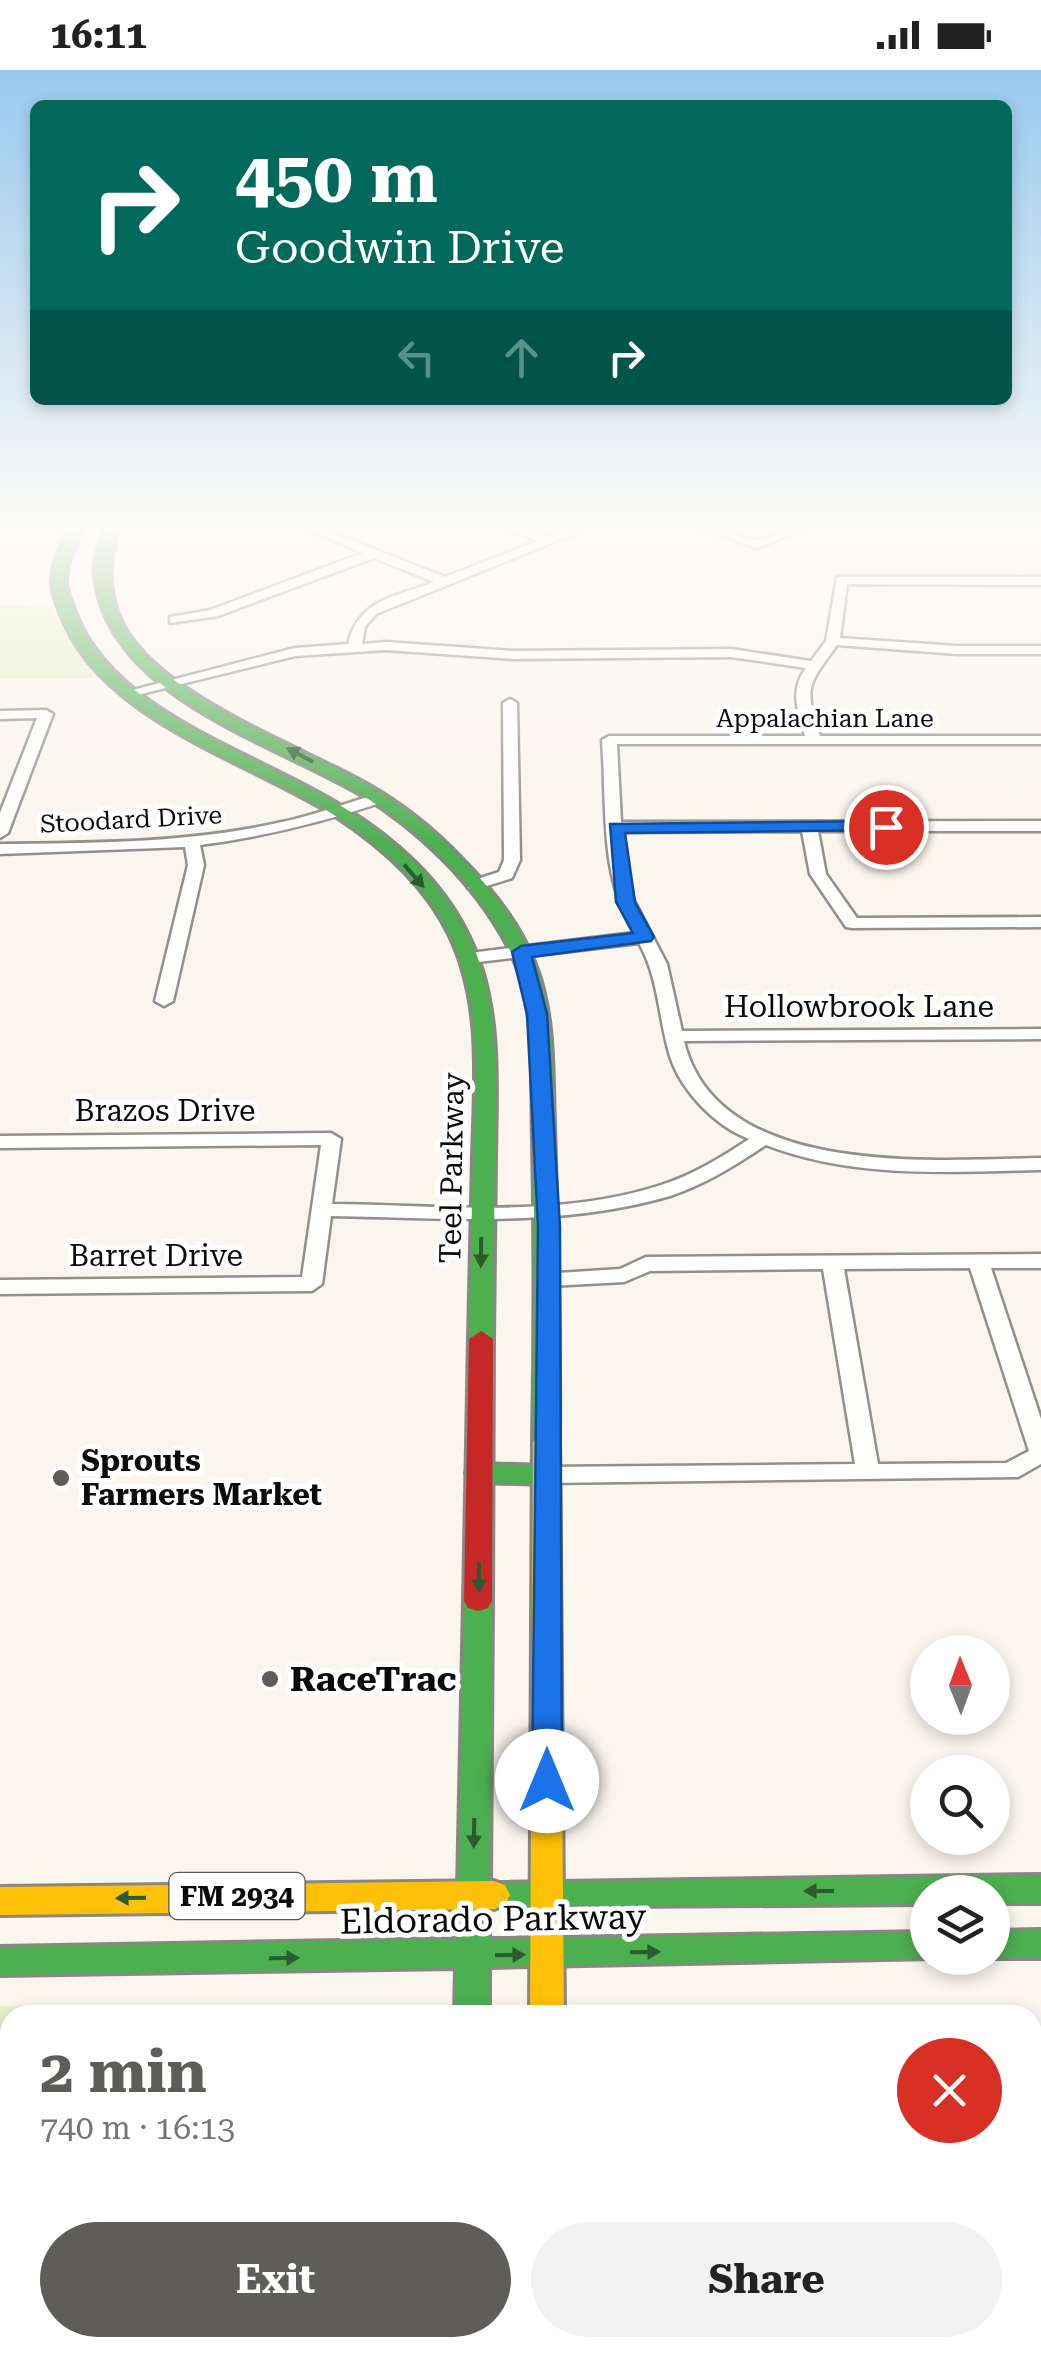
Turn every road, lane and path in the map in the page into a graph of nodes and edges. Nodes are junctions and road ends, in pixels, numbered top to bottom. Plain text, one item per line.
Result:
1 (77, 632) edge
2 (122, 632) edge
3 (358, 632) edge
4 (834, 632) edge
5 (833, 640) junction
6 (354, 648) junction
7 (1041, 650) edge
8 (813, 666) junction
9 (172, 684) junction
10 (134, 694) junction
11 (510, 703) dead end
12 (0, 715) edge
13 (814, 740) junction
14 (1041, 740) edge
15 (7, 796) edge
16 (378, 799) junction
17 (340, 813) junction
18 (1041, 826) edge
19 (809, 827) junction
20 (616, 828) junction
21 (0, 833) edge
22 (192, 844) junction
23 (0, 849) edge
24 (474, 885) junction
25 (1041, 922) edge
26 (644, 937) junction
27 (521, 952) junction
28 (470, 958) junction
29 (164, 1000) dead end
30 (1041, 1034) edge
31 (676, 1036) junction
32 (764, 1138) junction
33 (0, 1142) edge
34 (1041, 1164) edge
35 (482, 1209) junction
36 (548, 1209) junction
37 (322, 1210) junction
38 (979, 1262) junction
39 (1041, 1262) edge
40 (833, 1264) junction
41 (550, 1279) junction
42 (0, 1287) edge
43 (1041, 1454) edge
44 (479, 1472) junction
45 (868, 1472) junction
46 (546, 1475) junction
47 (1041, 1890) edge
48 (474, 1894) junction
49 (547, 1894) junction
50 (0, 1901) edge
51 (1041, 1944) edge
52 (1010, 1945) edge
53 (910, 1946) edge
54 (547, 1954) junction
55 (473, 1956) junction
56 (0, 1962) edge
57 (472, 2005) edge
58 (548, 2005) edge

1 - 10 main road, Teel Parkway
2 - 9 main road
3 - 6 street
4 - 5 street
5 - 7 street
5 - 8 street
6 - 8 street
6 - 9 street
8 - 13 street
9 - 10 street
16 -> 9 main road
10 - 17 main road, Teel Parkway
11 - 24 street
12 - 15 street
13 - 14 street, Appalachian Lane
13 - 20 street, Appalachian Lane
15 - 21 street
16 - 17 street, Stoodard Drive
16 - 24 main road
17 - 22 street, Stoodard Drive
17 -> 28 main road, Teel Parkway
18 - 19 street
19 - 20 street
19 - 25 street
20 - 26 street
22 - 23 street, Stoodard Drive
22 - 29 street
24 - 27 main road
26 - 27 street
26 - 31 street
27 - 28 street
27 - 36 main road
28 - 35 main road, Teel Parkway
30 - 31 street, Hollowbrook Lane
31 - 32 street
32 - 34 street
32 - 36 street
33 - 37 street, Brazos Drive
35 - 36 street
35 - 37 street
35 -> 44 main road, Teel Parkway
36 - 41 main road
37 - 42 street, Barret Drive
38 - 39 street
38 - 40 street
38 - 43 street
40 - 41 street
40 - 45 street
41 - 46 main road
43 - 45 street
44 - 46 main road
44 -> 48 main road, Teel Parkway
45 - 46 street
46 - 49 main road
47 -> 49 main road, Eldorado Parkway / FM 2934
48 - 49 main road, Eldorado Parkway / FM 2934
48 -> 50 main road, Eldorado Parkway / FM 2934
48 - 55 main road, Teel Parkway
49 - 54 main road
51 - 52 main road
54 -> 53 main road, Eldorado Parkway / FM 2934
55 -> 54 main road, Eldorado Parkway / FM 2934
54 - 58 main road
56 -> 55 main road, Eldorado Parkway / FM 2934
55 - 57 main road, Teel Parkway

